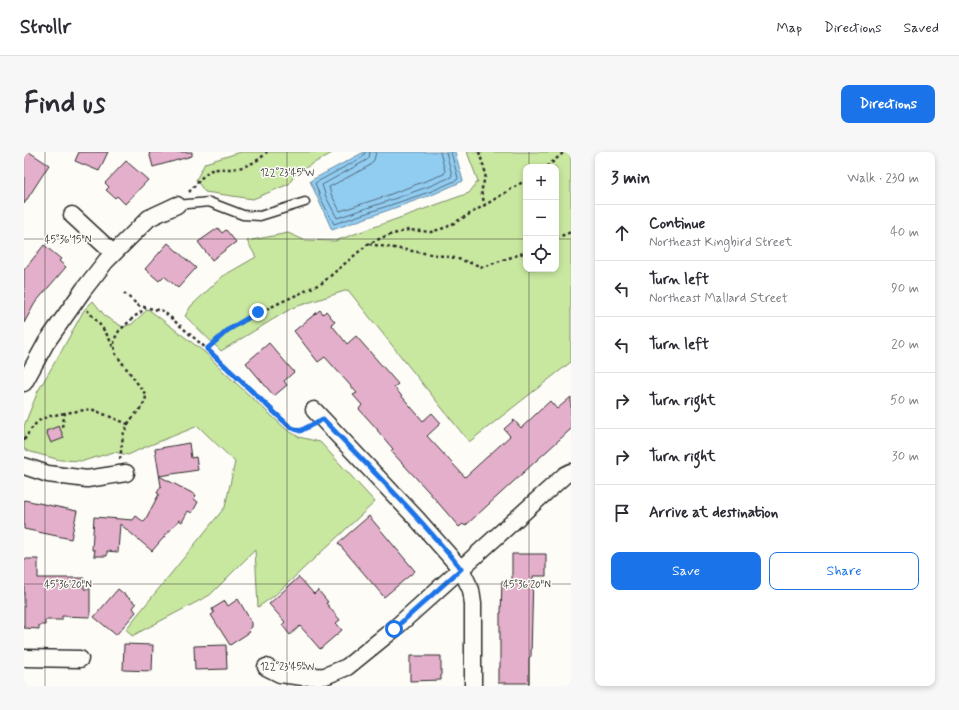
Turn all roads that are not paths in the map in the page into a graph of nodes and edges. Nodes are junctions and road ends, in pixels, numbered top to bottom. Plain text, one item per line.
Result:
1 (305, 202) dead end
2 (177, 206) joint
3 (72, 215) dead end
4 (113, 253) junction
5 (24, 383) edge
6 (319, 415) road end
7 (24, 466) edge
8 (571, 472) edge
9 (122, 474) road end
10 (461, 569) junction
11 (24, 658) edge
12 (80, 659) dead end
13 (266, 667) dead end
14 (473, 686) edge

1 - 2 lane
2 - 4 street
3 - 4 street
4 - 5 street
6 - 10 street
7 - 9 street
8 - 10 street
10 - 13 street
10 - 14 street
11 - 12 street

